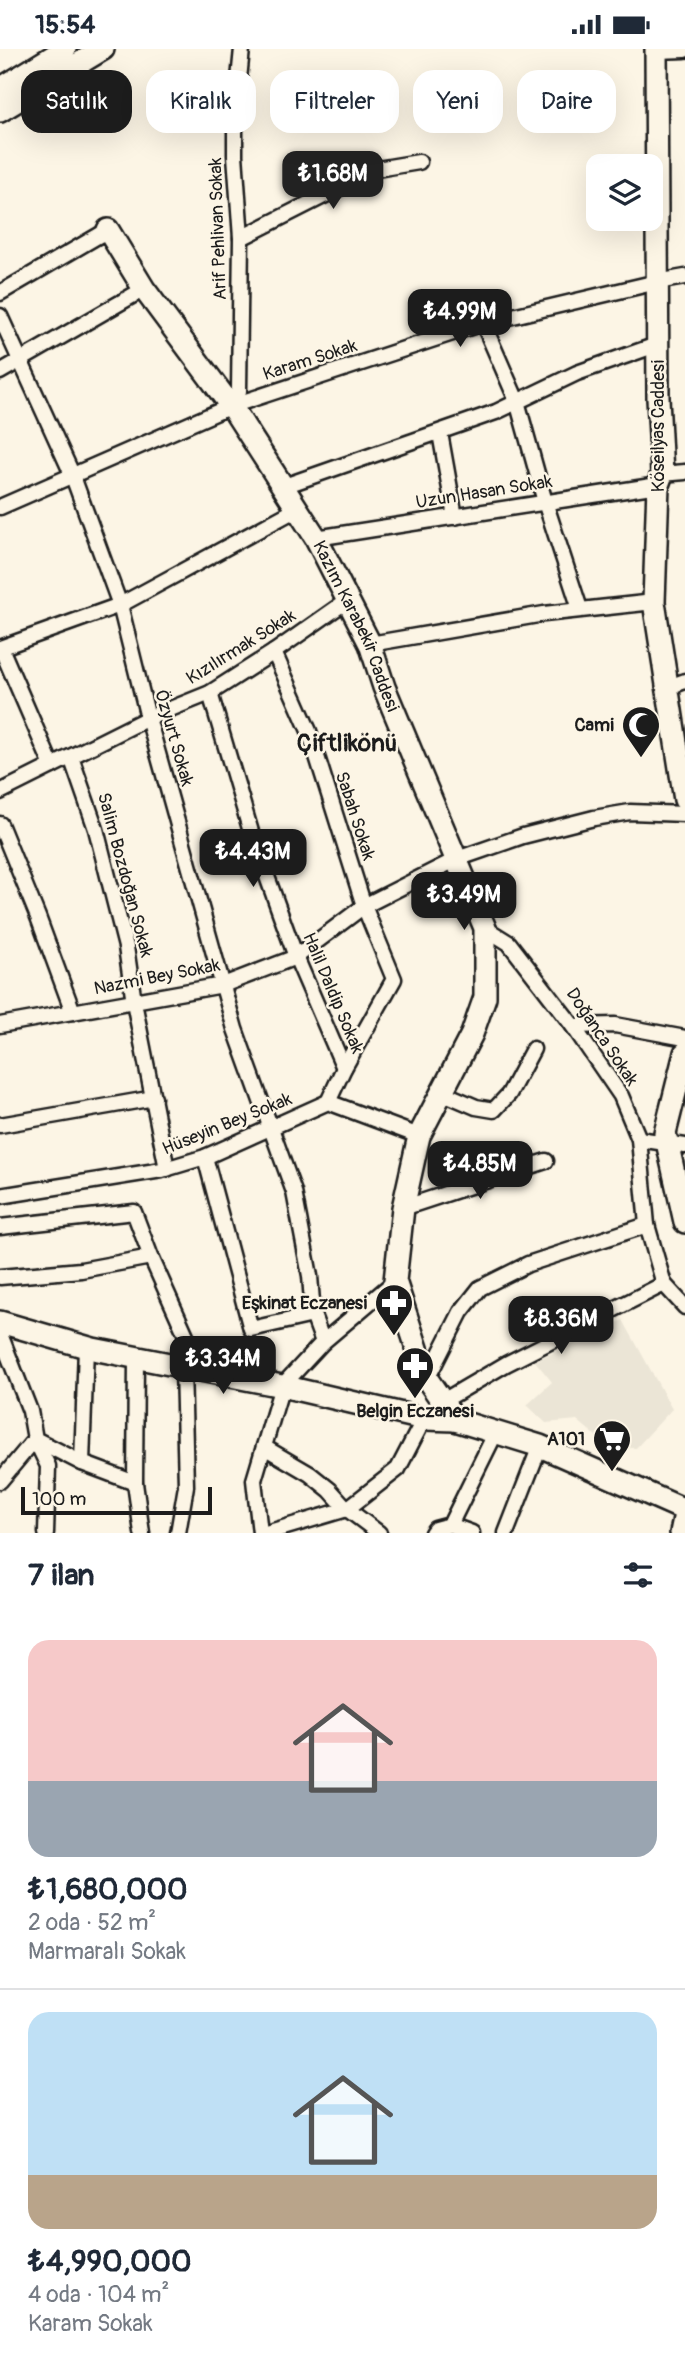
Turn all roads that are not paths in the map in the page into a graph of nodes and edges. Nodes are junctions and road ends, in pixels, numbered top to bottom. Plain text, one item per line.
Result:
1 (65, 49) edge
2 (103, 49) edge
3 (242, 49) edge
4 (656, 50) edge
5 (685, 51) edge
6 (0, 89) edge
7 (0, 111) edge
8 (419, 162) dead end
9 (108, 230) joint
10 (241, 238) junction
11 (685, 277) edge
12 (657, 282) junction
13 (144, 289) junction
14 (0, 293) edge
15 (0, 316) edge
16 (483, 323) junction
17 (659, 344) junction
18 (21, 360) junction
19 (0, 372) edge
20 (517, 401) junction
21 (231, 406) junction
22 (440, 433) junction
23 (685, 472) edge
24 (72, 474) junction
25 (660, 480) junction
26 (284, 487) junction
27 (545, 502) junction
28 (0, 507) edge
29 (297, 509) junction
30 (455, 517) junction
31 (316, 538) junction
32 (348, 600) junction
33 (654, 601) junction
34 (120, 605) junction
35 (580, 609) junction
36 (370, 644) junction
37 (1, 648) edge
38 (274, 652) junction
39 (675, 685) edge
40 (210, 693) junction
41 (148, 718) junction
42 (71, 757) junction
43 (52, 766) junction
44 (683, 771) edge
45 (0, 792) edge
46 (685, 800) edge
47 (685, 814) edge
48 (0, 824) edge
49 (457, 859) junction
50 (364, 907) junction
51 (485, 928) junction
52 (296, 957) junction
53 (223, 985) junction
54 (134, 1002) junction
55 (73, 1012) junction
56 (0, 1025) edge
57 (573, 1025) junction
58 (685, 1038) edge
59 (533, 1049) dead end
60 (685, 1053) edge
61 (344, 1068) junction
62 (440, 1092) junction
63 (154, 1098) junction
64 (328, 1103) junction
65 (0, 1125) edge
66 (270, 1130) junction
67 (419, 1136) junction
68 (639, 1139) junction
69 (676, 1145) edge
70 (205, 1157) junction
71 (545, 1161) dead end
72 (167, 1169) junction
73 (0, 1196) edge
74 (403, 1208) junction
75 (685, 1222) edge
76 (647, 1225) junction
77 (0, 1227) edge
78 (151, 1257) junction
79 (0, 1277) edge
80 (395, 1281) junction
81 (664, 1284) junction
82 (685, 1307) edge
83 (313, 1315) junction
84 (0, 1322) edge
85 (0, 1334) edge
86 (323, 1342) junction
87 (86, 1347) junction
88 (136, 1358) junction
89 (193, 1369) junction
90 (428, 1378) junction
91 (282, 1386) junction
92 (443, 1401) junction
93 (424, 1419) junction
94 (455, 1420) junction
95 (495, 1434) junction
96 (35, 1439) junction
97 (540, 1446) junction
98 (264, 1447) junction
99 (82, 1463) junction
100 (2, 1474) edge
101 (135, 1483) junction
102 (347, 1509) junction
103 (685, 1512) edge
104 (450, 1525) junction
105 (46, 1533) edge
106 (142, 1533) edge
107 (178, 1533) edge
108 (260, 1533) edge
109 (266, 1533) edge
110 (379, 1533) edge
111 (432, 1533) edge
112 (472, 1533) edge
113 (506, 1533) edge
114 (681, 1533) edge

1 - 6 street
2 - 7 street
3 - 10 street, Arif Pehlivan Sokak
4 - 5 street
4 - 12 street, Köseilyas Caddesi
8 - 10 street
9 - 13 street, Kazım Karabekir Caddesi
9 - 14 street
10 - 21 street, Arif Pehlivan Sokak
11 - 12 street, Karam Sokak
12 - 16 street, Karam Sokak
12 - 17 street, Köseilyas Caddesi
13 - 18 street
13 - 21 street, Kazım Karabekir Caddesi
15 - 18 street, Özyurt Sokak
16 - 20 street
16 - 21 street, Karam Sokak
17 - 20 street
17 - 25 street, Köseilyas Caddesi
18 - 19 street
18 - 24 street, Özyurt Sokak
20 - 22 street
20 - 27 street
21 - 24 street, Karam Sokak
21 - 26 street, Kazım Karabekir Caddesi
22 - 26 street
22 - 30 street
23 - 25 street, Uzun Hasan Sokak
24 - 28 street, Karam Sokak
24 - 34 street, Özyurt Sokak
25 - 27 street, Uzun Hasan Sokak
25 - 33 street, Köseilyas Caddesi
26 - 29 street, Kazım Karabekir Caddesi
27 - 30 street, Uzun Hasan Sokak
27 - 35 street
29 - 31 street, Kazım Karabekir Caddesi
29 - 34 street
30 - 31 street, Uzun Hasan Sokak
31 - 32 street, Kazım Karabekir Caddesi
32 - 36 street, Kazım Karabekir Caddesi
32 - 38 street, Kızılırmak Sokak
33 - 35 street
33 - 39 street, Köseilyas Caddesi
34 - 37 street
34 - 41 street, Özyurt Sokak
35 - 36 street
36 - 49 street, Kazım Karabekir Caddesi
37 - 43 street
38 - 40 street, Kızılırmak Sokak
38 - 50 street, Sabah Sokak
39 - 44 street, Köseilyas Caddesi
40 - 41 street, Kızılırmak Sokak
40 - 52 street, Halil Daldip Sokak
41 - 42 street, Kızılırmak Sokak
41 - 53 street, Özyurt Sokak
42 - 43 street, Kızılırmak Sokak
42 - 54 street, Salim Bozdoğan Sokak
43 - 45 street, Kızılırmak Sokak
44 - 46 street, Köseilyas Caddesi
47 - 49 street, Nazmi Bey Sokak
48 - 55 street
49 - 50 street, Nazmi Bey Sokak
49 - 51 street, Kazım Karabekir Caddesi
50 - 52 street, Nazmi Bey Sokak
50 - 61 street, Sabah Sokak
51 - 57 street, Doğanca Sokak
51 - 62 street, Kazım Karabekir Caddesi
52 - 53 street, Nazmi Bey Sokak
52 - 61 street, Halil Daldip Sokak
53 - 54 street, Nazmi Bey Sokak
53 - 66 street, Özyurt Sokak
54 - 55 street, Nazmi Bey Sokak
54 - 63 street, Salim Bozdoğan Sokak
55 - 56 street, Nazmi Bey Sokak
57 - 58 street
57 - 68 street, Doğanca Sokak
59 - 62 street
60 - 69 street
61 - 64 street, Sabah Sokak
62 - 67 street, Kazım Karabekir Caddesi
63 - 65 street
63 - 72 street, Salim Bozdoğan Sokak
64 - 66 street, Hüseyin Bey Sokak
64 - 67 street
66 - 70 street, Hüseyin Bey Sokak
66 - 83 street, Özyurt Sokak
67 - 74 street, Kazım Karabekir Caddesi
68 - 69 street
68 - 76 street, Doğanca Sokak
69 - 75 street
70 - 72 street, Hüseyin Bey Sokak
70 - 83 street
71 - 74 street
72 - 73 street, Hüseyin Bey Sokak
74 - 80 street, Kazım Karabekir Caddesi
76 - 81 street, Doğanca Sokak
76 - 90 street
77 - 78 street
78 - 79 street
78 - 89 street
80 - 86 street
80 - 90 street, Kazım Karabekir Caddesi
81 - 82 street, Doğanca Sokak
81 - 92 street
83 - 86 street, Özyurt Sokak
84 - 87 street
85 - 96 street
86 - 91 street
87 - 88 street
87 - 99 street
88 - 89 street
88 - 101 street
89 - 91 street
89 - 107 street
90 - 92 street, Kazım Karabekir Caddesi
91 - 93 street
91 - 98 street
92 - 94 street, Kazım Karabekir Caddesi
93 - 94 street
93 - 102 street
94 - 95 street
95 - 97 street
95 - 104 street
96 - 99 street
96 - 100 street
96 - 105 street
97 - 103 street
97 - 113 street
98 - 102 street
98 - 108 street
99 - 101 street
101 - 106 street
102 - 109 street
102 - 110 street
103 - 114 street
104 - 111 street
104 - 112 street

